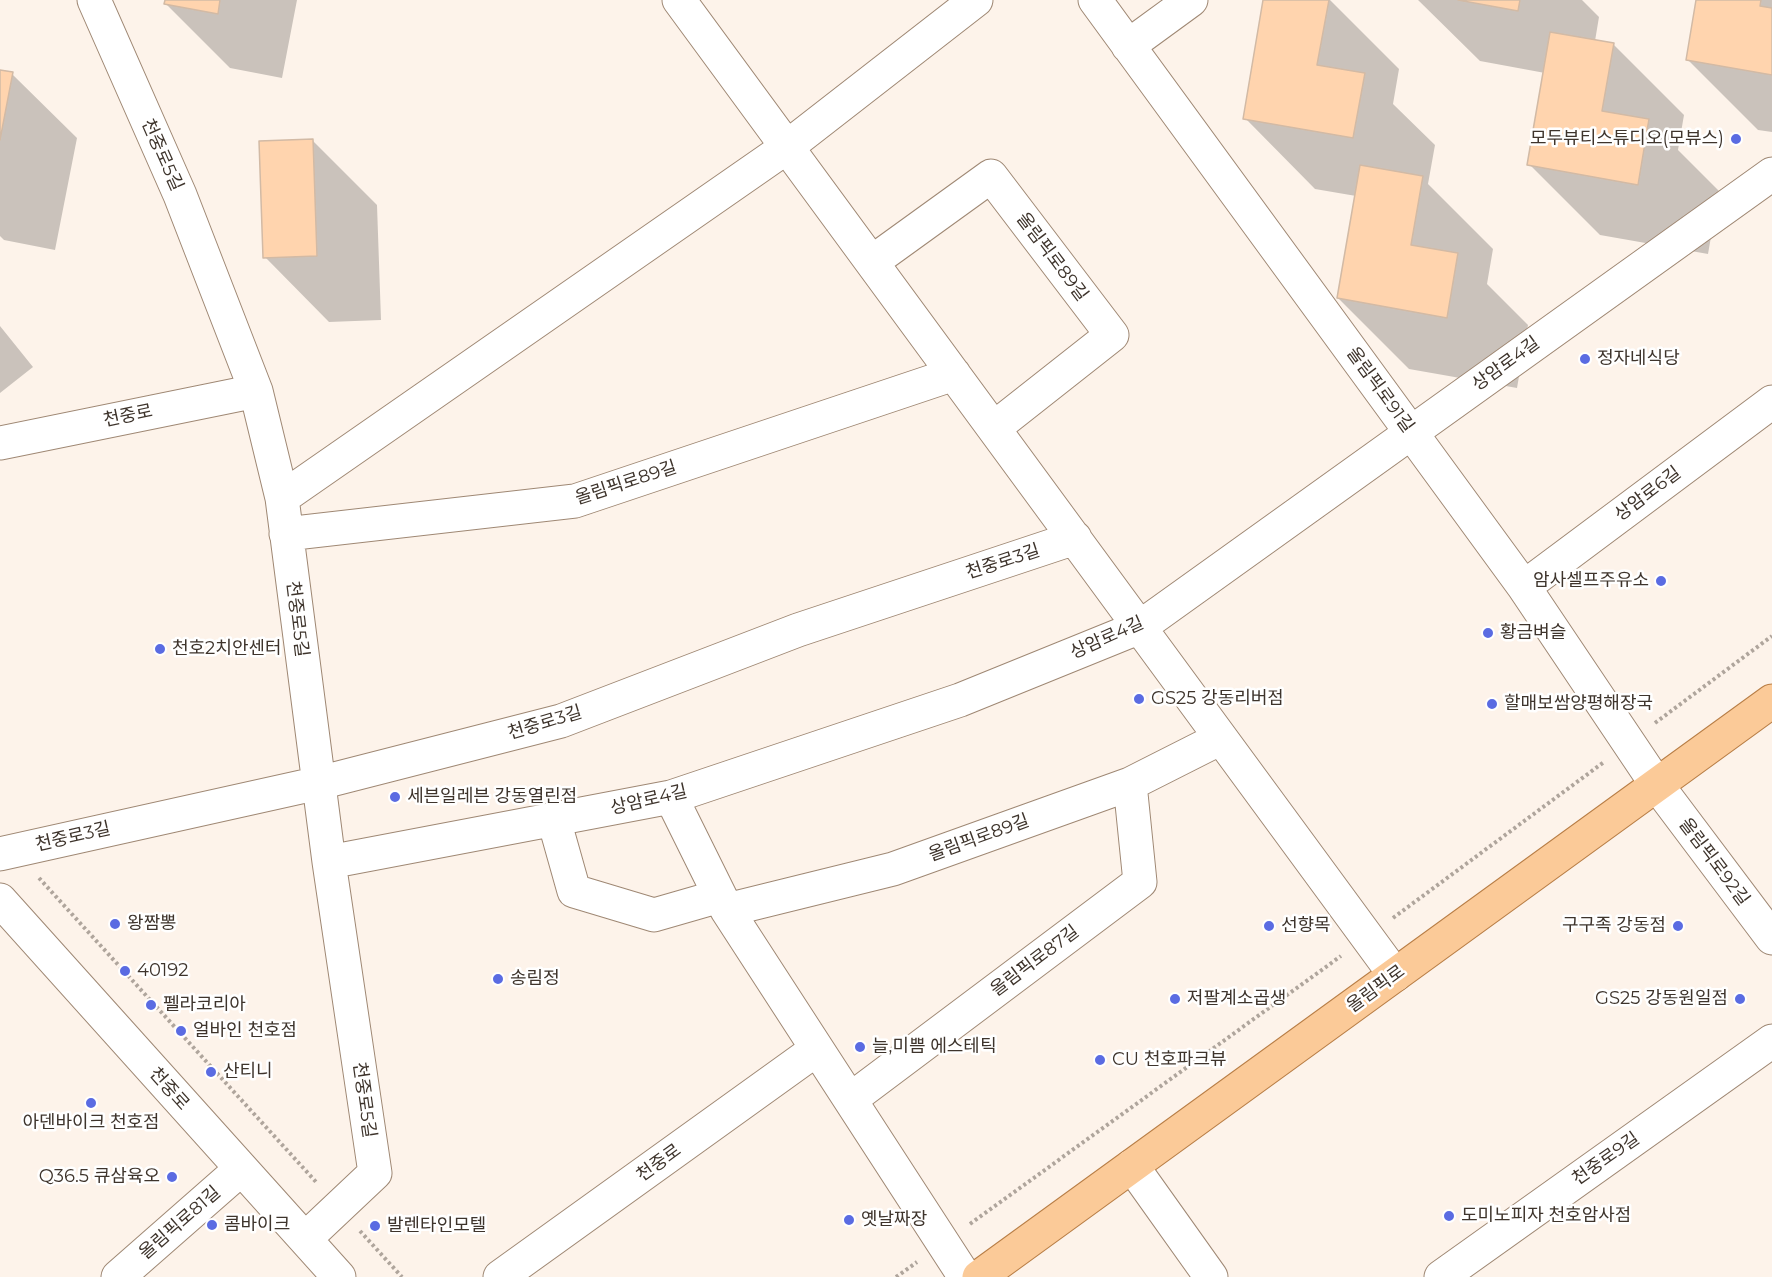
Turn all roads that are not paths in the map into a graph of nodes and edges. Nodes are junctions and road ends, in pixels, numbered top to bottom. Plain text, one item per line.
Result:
1 (94, 0) edge
2 (679, 0) edge
3 (976, 0) edge
4 (1095, 0) edge
5 (1191, 0) edge
6 (1128, 46) junction
7 (787, 147) junction
8 (1772, 174) edge
9 (872, 262) junction
10 (954, 374) junction
11 (256, 391) junction
12 (1772, 402) edge
13 (994, 428) junction
14 (1410, 432) junction
15 (0, 443) edge
16 (282, 498) junction
17 (286, 534) junction
18 (1075, 538) junction
19 (1524, 587) junction
20 (1140, 627) junction
21 (1772, 701) edge
22 (1221, 738) junction
23 (319, 783) junction
24 (1130, 784) junction
25 (1657, 785) junction
26 (671, 797) junction
27 (554, 820) junction
28 (7, 852) edge
29 (329, 862) junction
30 (0, 900) edge
31 (724, 903) junction
32 (1772, 938) edge
33 (1395, 975) junction
34 (1772, 1041) edge
35 (817, 1049) junction
36 (851, 1100) junction
37 (1132, 1166) junction
38 (241, 1169) junction
39 (306, 1239) junction
40 (118, 1277) edge
41 (339, 1277) edge
42 (500, 1277) edge
43 (965, 1277) edge
44 (979, 1277) edge
45 (1211, 1277) edge
46 (1441, 1277) edge

1 - 11 street, 천중로5길
2 - 7 street
3 - 7 street
4 - 6 street, 올림픽로91길
5 - 6 street
6 - 14 street, 올림픽로91길
7 - 9 street
7 - 16 street
8 - 14 street, 상암로4길
9 - 10 street
9 - 13 street, 올림픽로89길
10 - 13 street
10 - 17 street, 올림픽로89길
11 - 15 street, 천중로
11 - 16 street, 천중로5길
12 - 19 street, 상암로6길
13 - 18 street
14 - 19 street, 올림픽로91길
14 - 20 street, 상암로4길
16 - 17 street, 천중로5길
17 - 23 street, 천중로5길
18 - 20 street
18 - 23 street, 천중로3길
19 - 25 street, 올림픽로91길
20 - 22 street
20 - 26 street, 상암로4길
21 - 25 main road, 올림픽로
22 - 24 street, 올림픽로89길
22 - 33 street
23 - 28 street, 천중로3길
23 - 29 street, 천중로5길
24 - 31 street, 올림픽로89길
24 - 36 street, 올림픽로87길
25 - 32 street, 올림픽로92길
25 - 33 main road, 올림픽로
26 - 27 street, 상암로4길
26 - 31 street
27 - 29 street, 상암로4길
27 - 31 street
29 - 39 street, 천중로5길
30 - 38 street, 천중로
31 - 35 street
33 - 37 main road, 올림픽로
34 - 46 street, 천중로9길
35 - 36 street
35 - 42 street, 천중로
36 - 43 street
37 - 44 main road, 올림픽로
37 - 45 street
38 - 39 street, 천중로
38 - 40 street, 올림픽로81길
39 - 41 street, 천중로

